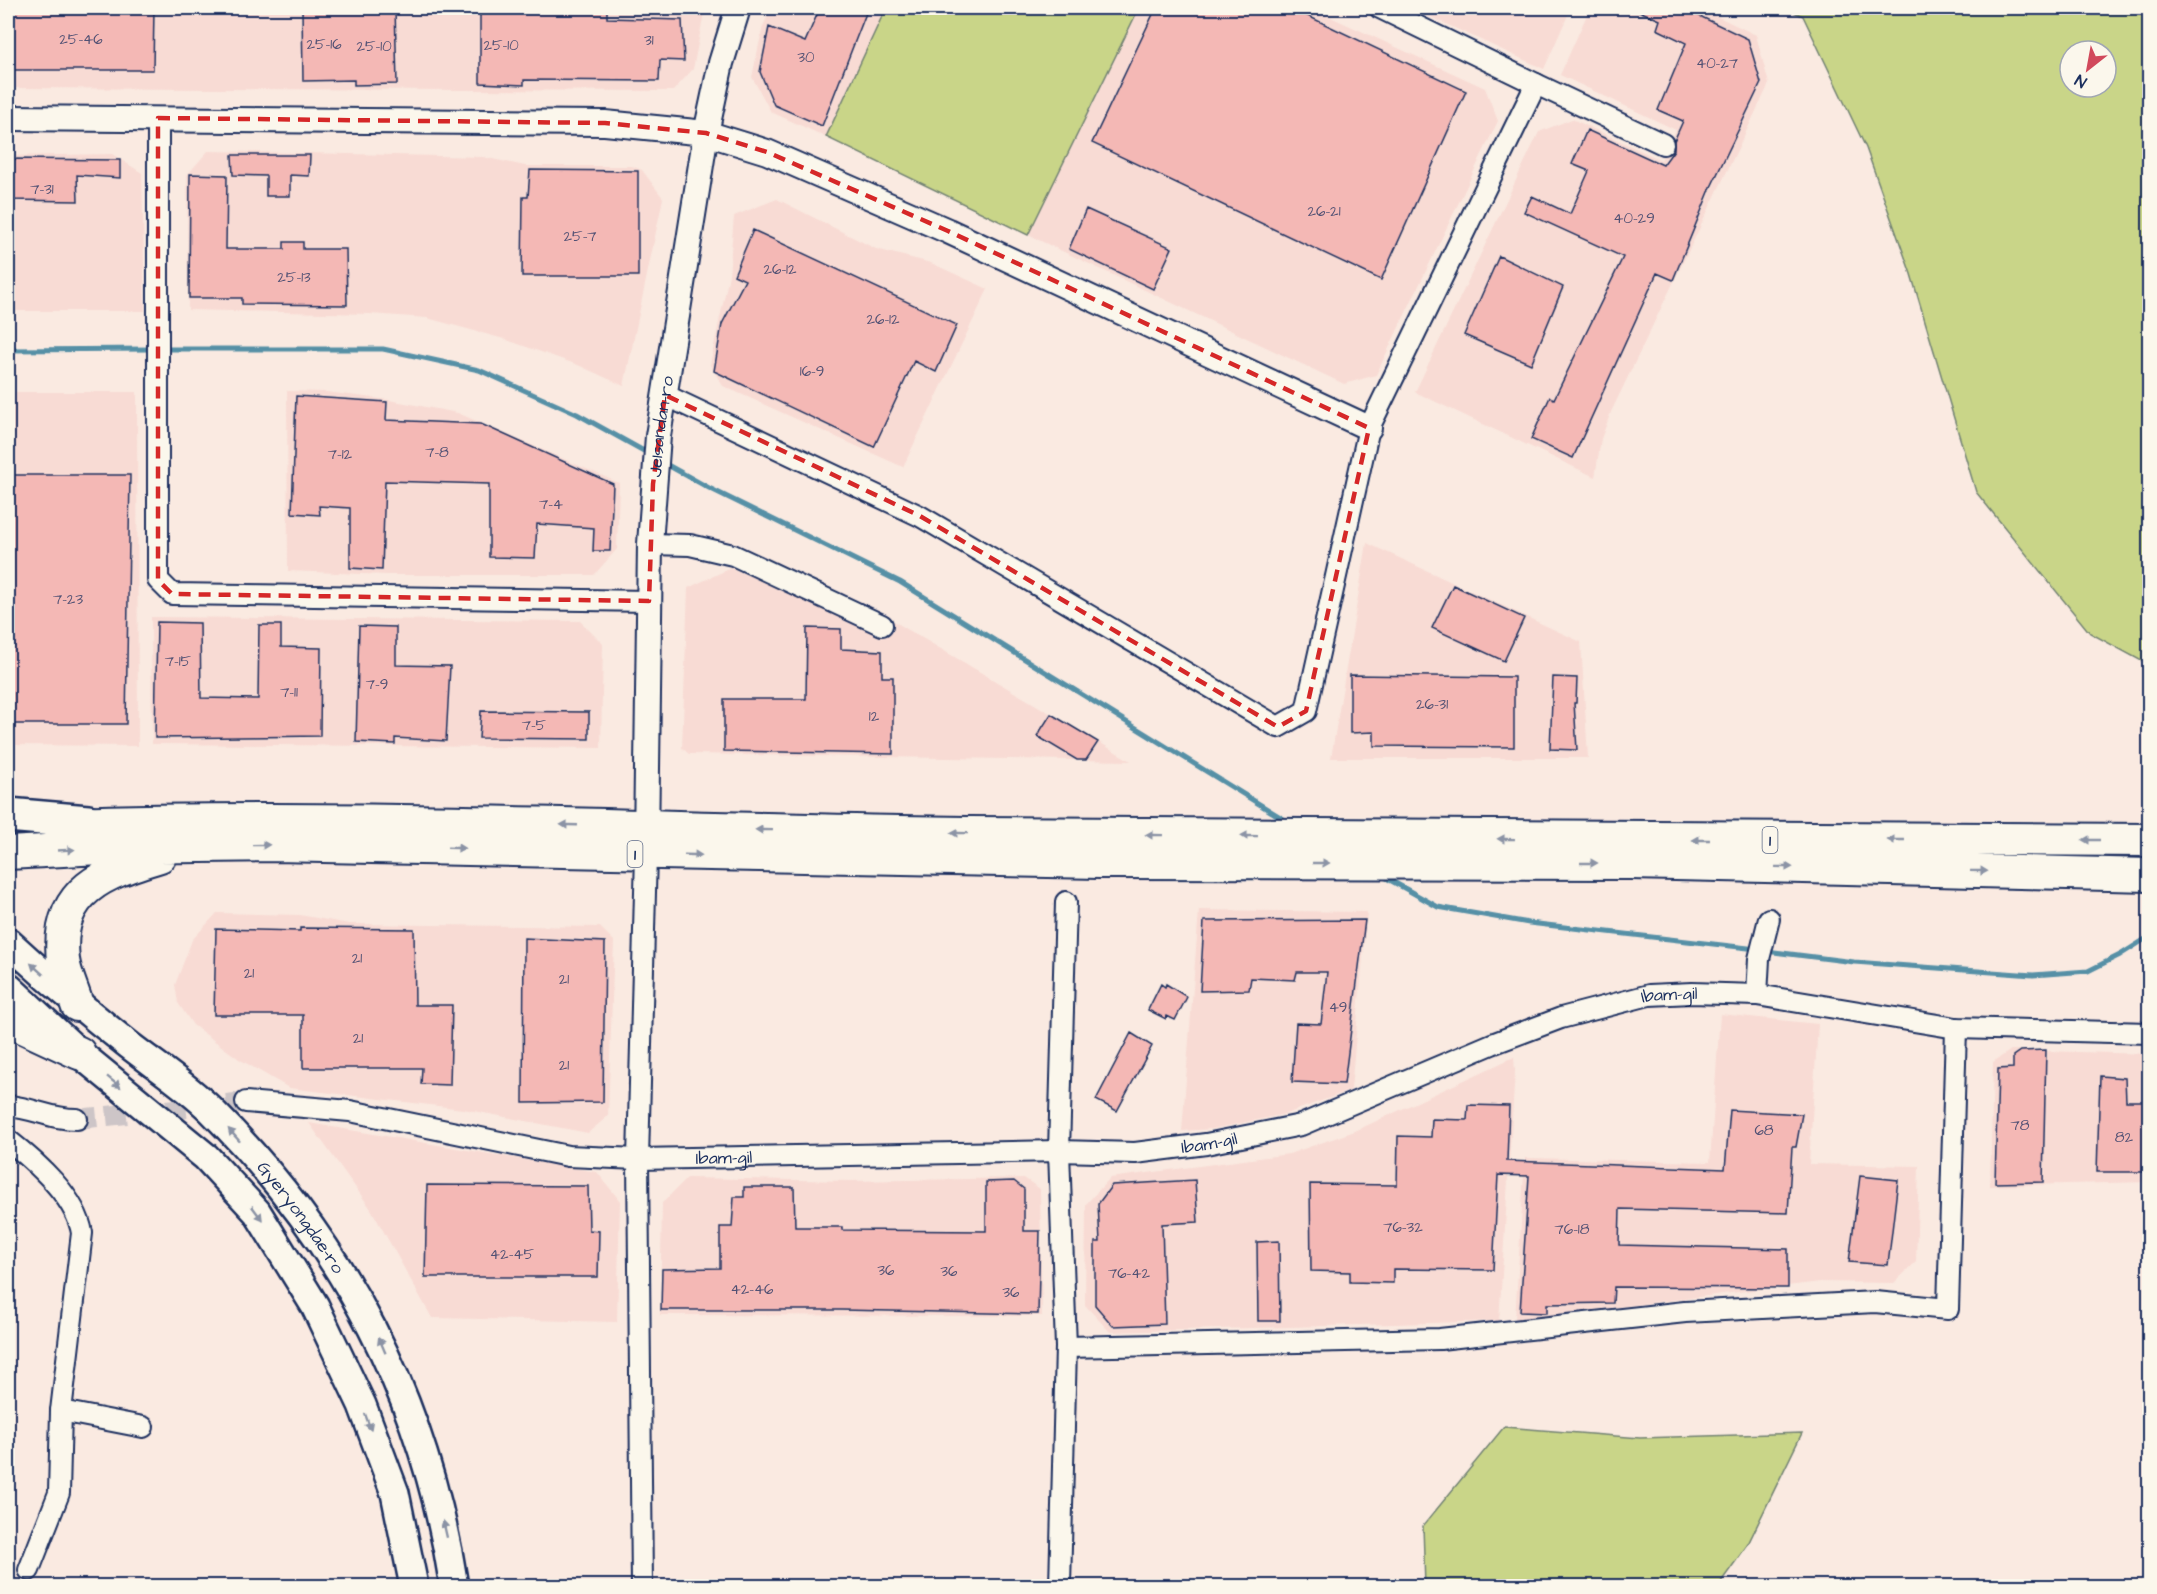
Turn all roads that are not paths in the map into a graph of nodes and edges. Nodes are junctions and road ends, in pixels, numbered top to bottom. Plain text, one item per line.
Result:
1 (738, 8) edge
2 (1380, 8) edge
3 (1536, 84) junction
4 (8, 118) edge
5 (158, 118) junction
6 (706, 134) junction
7 (1663, 144) dead end
8 (665, 396) junction
9 (1369, 429) junction
10 (650, 544) junction
11 (649, 601) junction
12 (882, 625) dead end
13 (8, 815) edge
14 (88, 822) junction
15 (8, 828) edge
16 (646, 840) junction
17 (2150, 840) edge
18 (193, 846) junction
19 (8, 853) edge
20 (2150, 875) edge
21 (1066, 902) dead end
22 (1769, 920) dead end
23 (8, 942) edge
24 (8, 987) edge
25 (1757, 995) junction
26 (77, 1005) junction
27 (8, 1020) edge
28 (1956, 1028) junction
29 (2150, 1033) edge
30 (79, 1053) junction
31 (246, 1102) tunnel mouth
32 (8, 1106) edge
33 (77, 1119) tunnel mouth
34 (8, 1140) edge
35 (1059, 1151) junction
36 (638, 1159) junction
37 (1066, 1347) junction
38 (61, 1411) junction
39 (143, 1427) dead end
40 (29, 1570) dead end
41 (414, 1587) edge
42 (454, 1587) edge
43 (642, 1587) edge
44 (1060, 1587) edge

1 - 6 street, Je1sandan-ro
2 - 3 street
3 - 7 street
3 - 9 street
4 - 5 street
5 - 6 street
5 - 11 street
6 - 8 street, Je1sandan-ro
6 - 9 street
8 - 9 street
8 - 10 street, Je1sandan-ro
10 - 11 street, Je1sandan-ro
10 - 12 street
11 - 16 street, Je1sandan-ro
13 - 14 highway
14 - 15 main road, 1
16 -> 14 main road, 1
17 -> 16 main road, 1
18 -> 16 main road, 1
16 -> 20 main road, 1
16 - 36 street
19 -> 18 main road, 1
18 - 26 main road
21 - 35 street
22 - 25 street
26 -> 23 main road, Gyeryongdae-ro
24 - 30 main road, Gyeryongdae-ro
25 - 28 street, Ibam-gil
25 - 35 street, Ibam-gil
42 -> 26 main road, Gyeryongdae-ro
27 - 30 main road
28 - 29 street, Ibam-gil
28 - 37 street
30 -> 41 main road, Gyeryongdae-ro
31 - 36 street, Ibam-gil
32 - 33 street
34 - 38 street
35 - 36 street, Ibam-gil
35 - 37 street
36 - 43 street
37 - 44 street
38 - 39 street
38 - 40 street

